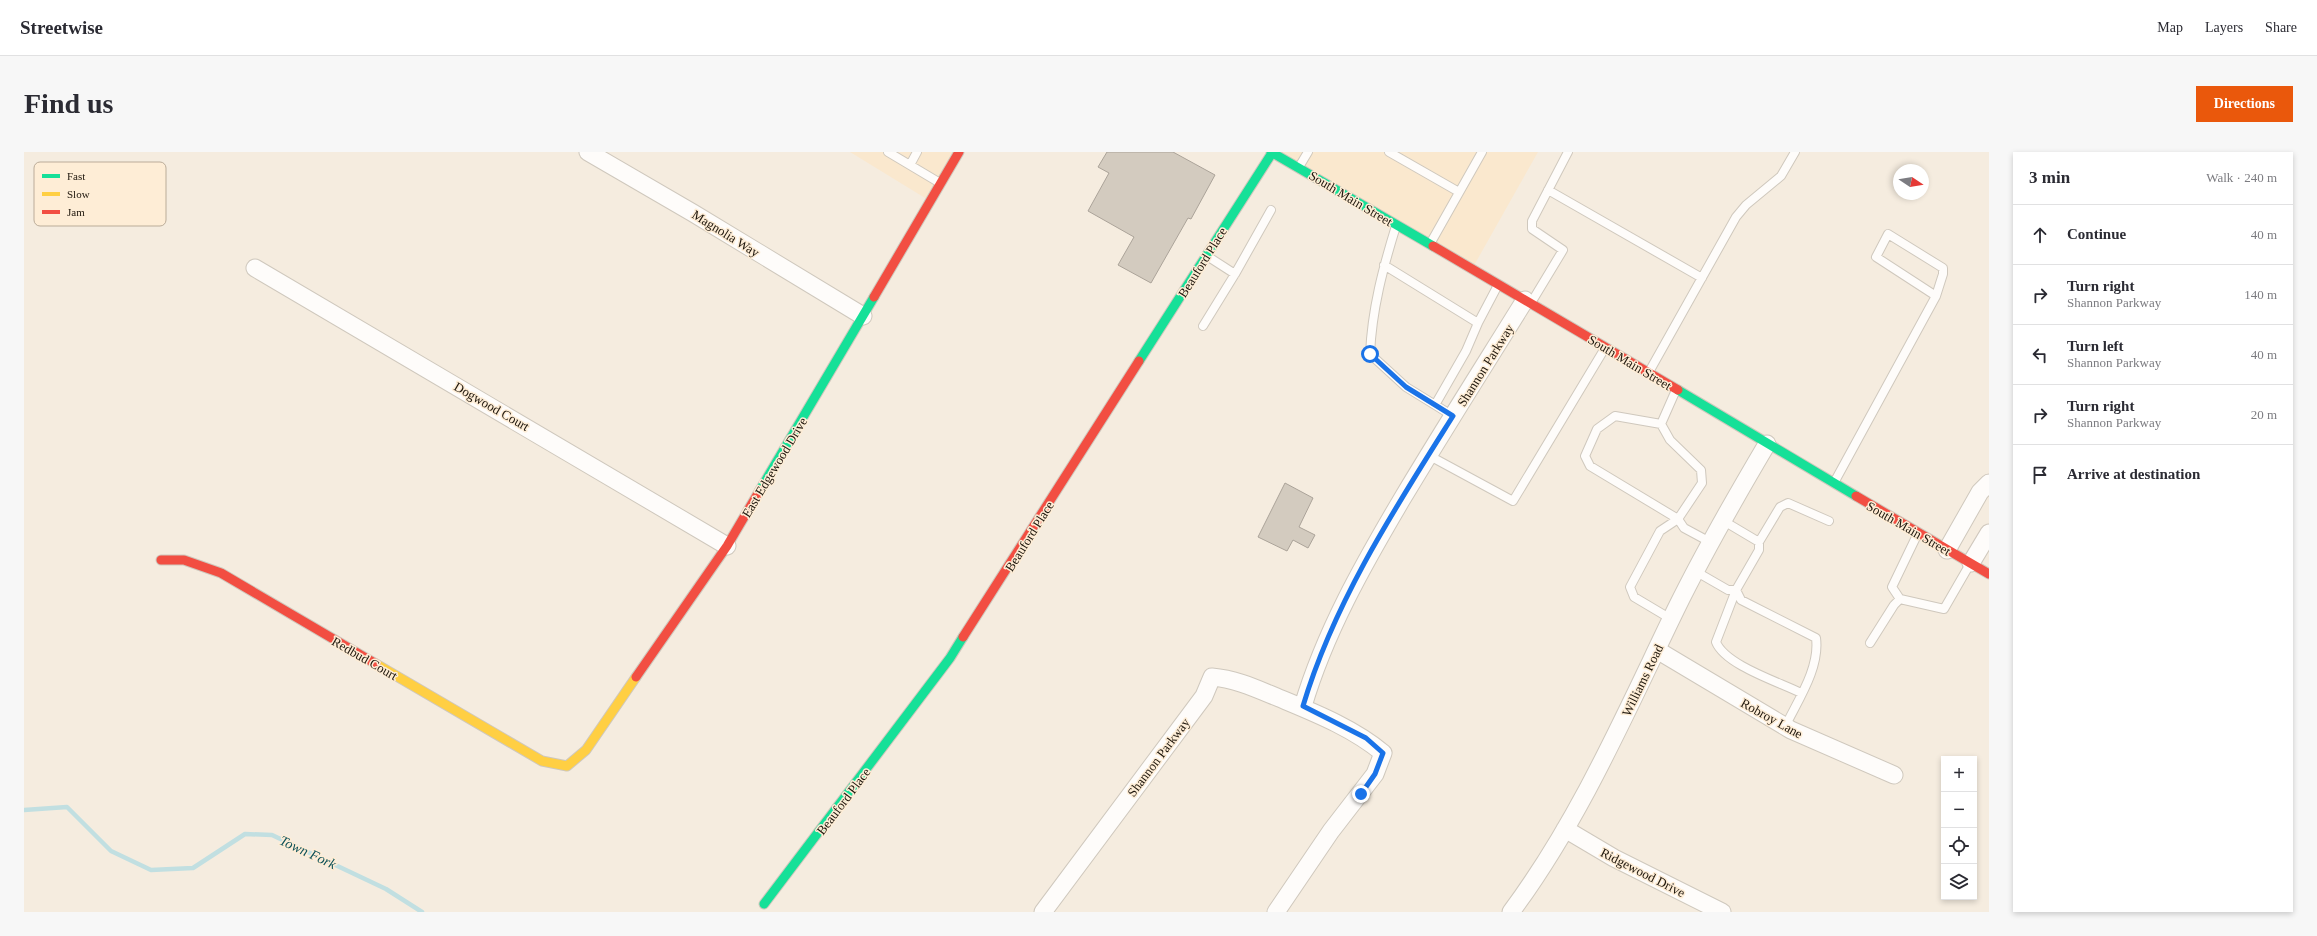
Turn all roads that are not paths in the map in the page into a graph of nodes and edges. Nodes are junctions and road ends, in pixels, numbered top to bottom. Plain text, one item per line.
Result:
1 (588, 152) edge
2 (888, 152) edge
3 (917, 152) edge
4 (959, 152) edge
5 (1271, 152) edge
6 (1308, 152) edge
7 (1389, 152) edge
8 (1482, 152) edge
9 (1568, 152) edge
10 (1795, 152) edge
11 (910, 165) junction
12 (1299, 167) junction
13 (940, 183) junction
14 (1548, 190) junction
15 (1459, 192) junction
16 (1271, 210) dead end
17 (1397, 225) junction
18 (1430, 245) junction
19 (1206, 256) junction
20 (1384, 265) junction
21 (255, 268) dead end
22 (1235, 274) junction
23 (1702, 278) junction
24 (1498, 284) junction
25 (1936, 296) junction
26 (1528, 301) junction
27 (863, 316) junction
28 (1478, 323) junction
29 (1203, 326) dead end
30 (1605, 347) junction
31 (1648, 373) junction
32 (1676, 390) junction
33 (1435, 405) junction
34 (1453, 416) junction
35 (1661, 424) junction
36 (1767, 444) junction
37 (1428, 455) junction
38 (1989, 483) edge
39 (1834, 484) junction
40 (1678, 519) junction
41 (1722, 520) junction
42 (1829, 521) dead end
43 (1918, 532) junction
44 (1989, 533) edge
45 (1710, 542) junction
46 (1759, 542) junction
47 (727, 546) junction
48 (1947, 550) junction
49 (161, 560) dead end
50 (1971, 563) junction
51 (1695, 571) junction
52 (1989, 574) edge
53 (1736, 590) junction
54 (1900, 599) junction
55 (1671, 619) junction
56 (1870, 643) dead end
57 (1657, 650) junction
58 (1801, 693) junction
59 (1303, 706) junction
60 (1785, 727) junction
61 (567, 766) joint
62 (1894, 775) dead end
63 (1566, 829) junction
64 (764, 904) joint
65 (1716, 911) edge
66 (758, 912) edge
67 (1043, 912) edge
68 (1276, 912) edge
69 (1511, 912) edge

1 - 27 street, Magnolia Way
2 - 11 lane
3 - 11 lane
4 - 13 street, East Edgewood Drive
5 - 12 street, South Main Street
5 - 19 street, Beauford Place
6 - 12 lane
7 - 15 lane
8 - 15 lane
9 - 14 lane
10 - 23 lane
11 - 13 lane
12 - 17 street, South Main Street
13 - 27 street, East Edgewood Drive
14 - 23 lane
14 - 26 lane
15 - 18 lane
16 - 22 lane
17 - 18 street, South Main Street
17 - 20 lane
18 - 24 street, South Main Street
19 - 22 lane
19 - 64 street, Beauford Place
20 - 28 lane
20 - 33 lane
21 - 47 street, Dogwood Court
22 - 29 lane
23 - 31 lane
24 - 26 street, South Main Street
24 - 28 lane
25 - 25 lane
25 - 39 lane
26 - 30 street, South Main Street
26 - 34 street, Shannon Parkway
27 - 47 street, East Edgewood Drive
28 - 33 lane
30 - 31 street, South Main Street
30 - 37 lane
31 - 32 street, South Main Street
32 - 35 lane
32 - 36 street, South Main Street
33 - 34 lane
34 - 37 street, Shannon Parkway
35 - 40 lane
35 - 40 lane
36 - 39 street, South Main Street
36 - 41 street, Williams Road
37 - 59 street, Shannon Parkway
38 - 48 street
39 - 43 street, South Main Street
40 - 45 lane
40 - 55 lane
41 - 45 street, Williams Road
41 - 46 lane
42 - 46 lane
43 - 48 street, South Main Street
43 - 54 lane
44 - 50 street
45 - 51 street, Williams Road
46 - 53 lane
47 - 61 street, East Edgewood Drive
48 - 50 street, South Main Street
49 - 61 street, Redbud Court
50 - 52 street, South Main Street
50 - 54 lane
51 - 53 lane
51 - 55 street, Williams Road
53 - 58 lane
53 - 58 lane
54 - 56 lane
55 - 57 street, Williams Road
57 - 60 street, Robroy Lane
57 - 63 street, Williams Road
58 - 60 lane
59 - 67 street, Shannon Parkway
59 - 68 street, Shannon Parkway
60 - 62 street, Robroy Lane
63 - 65 street, Ridgewood Drive
63 - 69 street, Williams Road
64 - 66 lane

